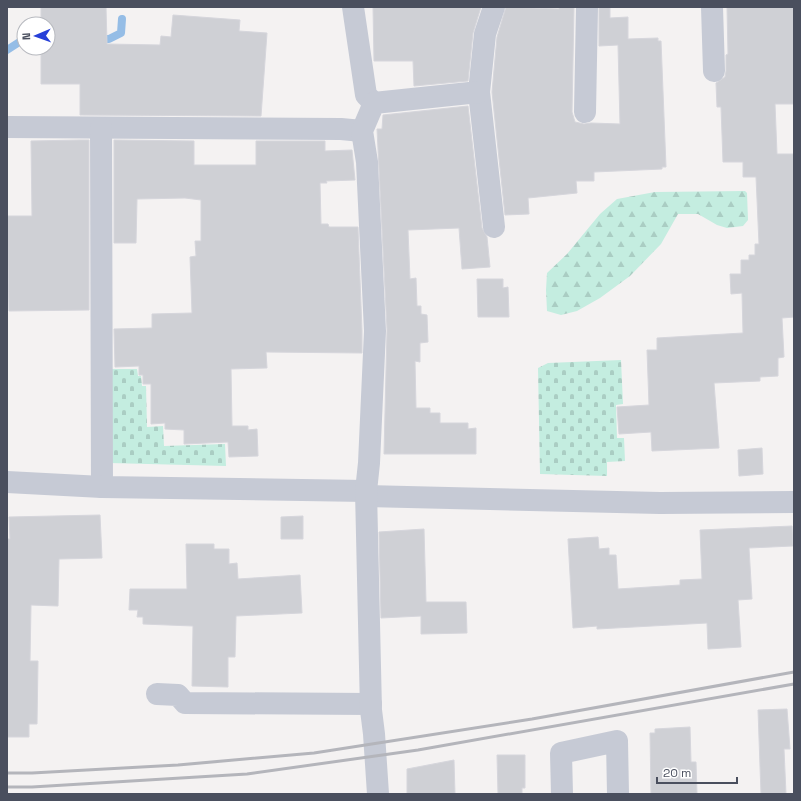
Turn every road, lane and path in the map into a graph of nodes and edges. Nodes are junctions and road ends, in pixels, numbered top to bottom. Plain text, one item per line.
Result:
1 (353, 7) edge
2 (494, 7) edge
3 (587, 7) edge
4 (712, 7) edge
5 (714, 70) dead end
6 (479, 92) junction
7 (374, 103) junction
8 (585, 112) dead end
9 (7, 127) edge
10 (101, 128) junction
11 (362, 131) junction
12 (494, 227) dead end
13 (7, 482) edge
14 (102, 487) junction
15 (366, 493) junction
16 (794, 502) edge
17 (157, 694) dead end
18 (371, 704) junction
19 (378, 794) edge
20 (562, 794) edge
21 (618, 794) edge

1 - 7 street
2 - 6 street
3 - 8 street
4 - 5 street
6 - 7 street
6 - 12 street
7 - 11 street
9 - 10 street
10 - 11 street
10 - 14 street
11 - 15 street
13 - 14 street
14 - 15 street
15 - 16 street
15 - 18 street
17 - 18 street
18 - 19 street
20 - 21 street

